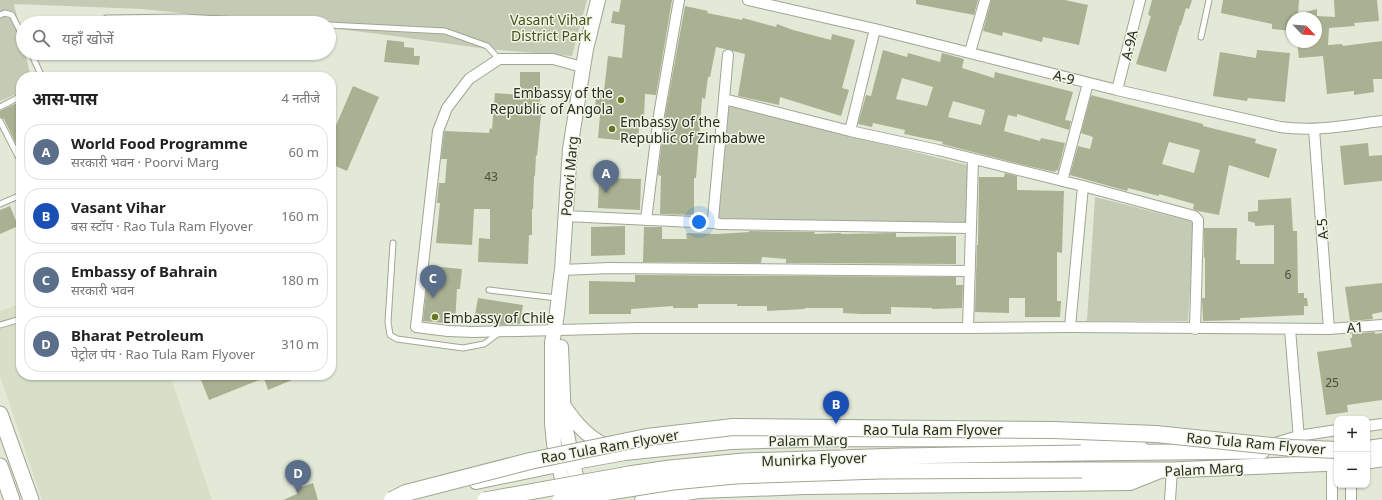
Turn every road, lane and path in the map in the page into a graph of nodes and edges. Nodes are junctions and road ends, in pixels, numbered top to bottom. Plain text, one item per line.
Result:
1 (598, 0) edge
2 (679, 0) edge
3 (749, 0) edge
4 (985, 0) edge
5 (1140, 0) edge
6 (1209, 0) edge
7 (0, 15) edge
8 (16, 23) edge
9 (336, 25) edge
10 (875, 29) junction
11 (1201, 37) dead end
12 (970, 52) junction
13 (728, 55) dead end
14 (499, 59) junction
15 (34, 60) edge
16 (582, 67) junction
17 (40, 72) edge
18 (1088, 83) junction
19 (1117, 90) junction
20 (16, 99) edge
21 (724, 99) junction
22 (0, 107) edge
23 (0, 120) edge
24 (1382, 121) edge
25 (1314, 129) junction
26 (850, 131) junction
27 (16, 152) edge
28 (973, 159) junction
29 (1062, 181) junction
30 (1083, 186) junction
31 (16, 197) edge
32 (0, 204) edge
33 (565, 216) junction
34 (646, 220) junction
35 (715, 223) junction
36 (971, 228) junction
37 (393, 243) dead end
38 (562, 270) junction
39 (970, 271) junction
40 (488, 290) dead end
41 (558, 298) junction
42 (16, 320) edge
43 (0, 325) edge
44 (1382, 325) edge
45 (1070, 327) junction
46 (968, 328) junction
47 (1195, 329) junction
48 (1290, 329) junction
49 (1329, 329) junction
50 (555, 330) junction
51 (501, 332) junction
52 (564, 406) junction
53 (0, 414) edge
54 (1382, 424) edge
55 (1370, 426) edge
56 (1334, 430) edge
57 (1298, 436) junction
58 (1382, 444) edge
59 (1370, 446) edge
60 (1382, 448) edge
61 (660, 449) junction
62 (1370, 449) edge
63 (1252, 451) junction
64 (1300, 451) junction
65 (1146, 452) junction
66 (625, 453) junction
67 (1334, 456) edge
68 (1334, 456) edge
69 (1334, 456) edge
70 (1382, 459) edge
71 (1370, 461) edge
72 (573, 462) junction
73 (558, 465) junction
74 (0, 466) edge
75 (1167, 470) junction
76 (1334, 478) edge
77 (1351, 488) edge
78 (666, 496) junction
79 (11, 500) edge
80 (31, 500) edge
81 (392, 500) edge
82 (400, 500) edge
83 (485, 500) edge
84 (560, 500) edge
85 (566, 500) edge
86 (581, 500) edge
87 (642, 500) edge
88 (1170, 500) edge
89 (1332, 500) edge
90 (1351, 500) edge

1 - 16 main road, Poorvi Marg
2 - 34 street
3 - 10 street, A-9
4 - 12 street
5 - 19 street, A-9A
6 - 11 lane
7 - 8 lane
9 - 14 lane
10 - 12 street, A-9
10 - 26 street
12 - 18 street, A-9
13 - 21 street
14 - 16 street
14 - 51 street, A1
15 - 17 lane
16 - 33 main road, Poorvi Marg
18 - 19 street, A-9
18 - 29 street
19 - 25 street, A-9
20 - 22 lane
21 - 26 street
21 - 35 street
23 - 27 lane
24 - 25 street, A-9
25 - 49 street, A-5
26 - 28 street
28 - 29 street
28 - 36 street
29 - 30 street
30 - 45 street
30 - 47 street
31 - 32 lane
33 - 34 street
33 - 38 main road, Poorvi Marg
34 - 35 street
35 - 36 street
36 - 39 street
37 - 51 lane
38 - 39 street
38 - 41 main road, Poorvi Marg
39 - 46 street
40 - 41 lane
41 - 50 main road, Poorvi Marg
42 - 43 lane
44 - 49 street, A1
45 - 46 street, A1
45 - 47 street, A1
46 - 50 street, A1
47 - 48 street, A1
48 - 49 street, A1
48 - 57 street
50 - 51 street, A1
50 - 52 main road, Poorvi Marg
50 - 73 main road, Poorvi Marg
52 - 66 main road
52 - 72 main road, Poorvi Marg
53 - 80 main road
54 - 55 street
56 - 57 street
57 - 63 street
57 - 64 street
58 - 59 main road
60 - 62 highway
61 - 65 main road, Palam Marg
61 - 66 main road, Palam Marg
61 - 78 main road
63 - 64 main road, Palam Marg
63 - 65 main road, Palam Marg
64 - 67 main road, Palam Marg
65 - 83 main road, Munirka Flyover, bridge
66 - 72 main road, Palam Marg
68 - 75 main road, Palam Marg
69 - 81 highway, Rao Tula Ram Flyover, bridge
70 - 71 main road
72 - 73 main road, Palam Marg
72 - 86 main road, Poorvi Marg
73 - 82 main road, Palam Marg
73 - 85 main road, Poorvi Marg
74 - 79 main road
75 - 78 main road, Palam Marg
75 - 84 main road, Munirka Flyover, bridge
75 - 88 street
76 - 89 street
77 - 90 street
78 - 87 main road, Palam Marg

